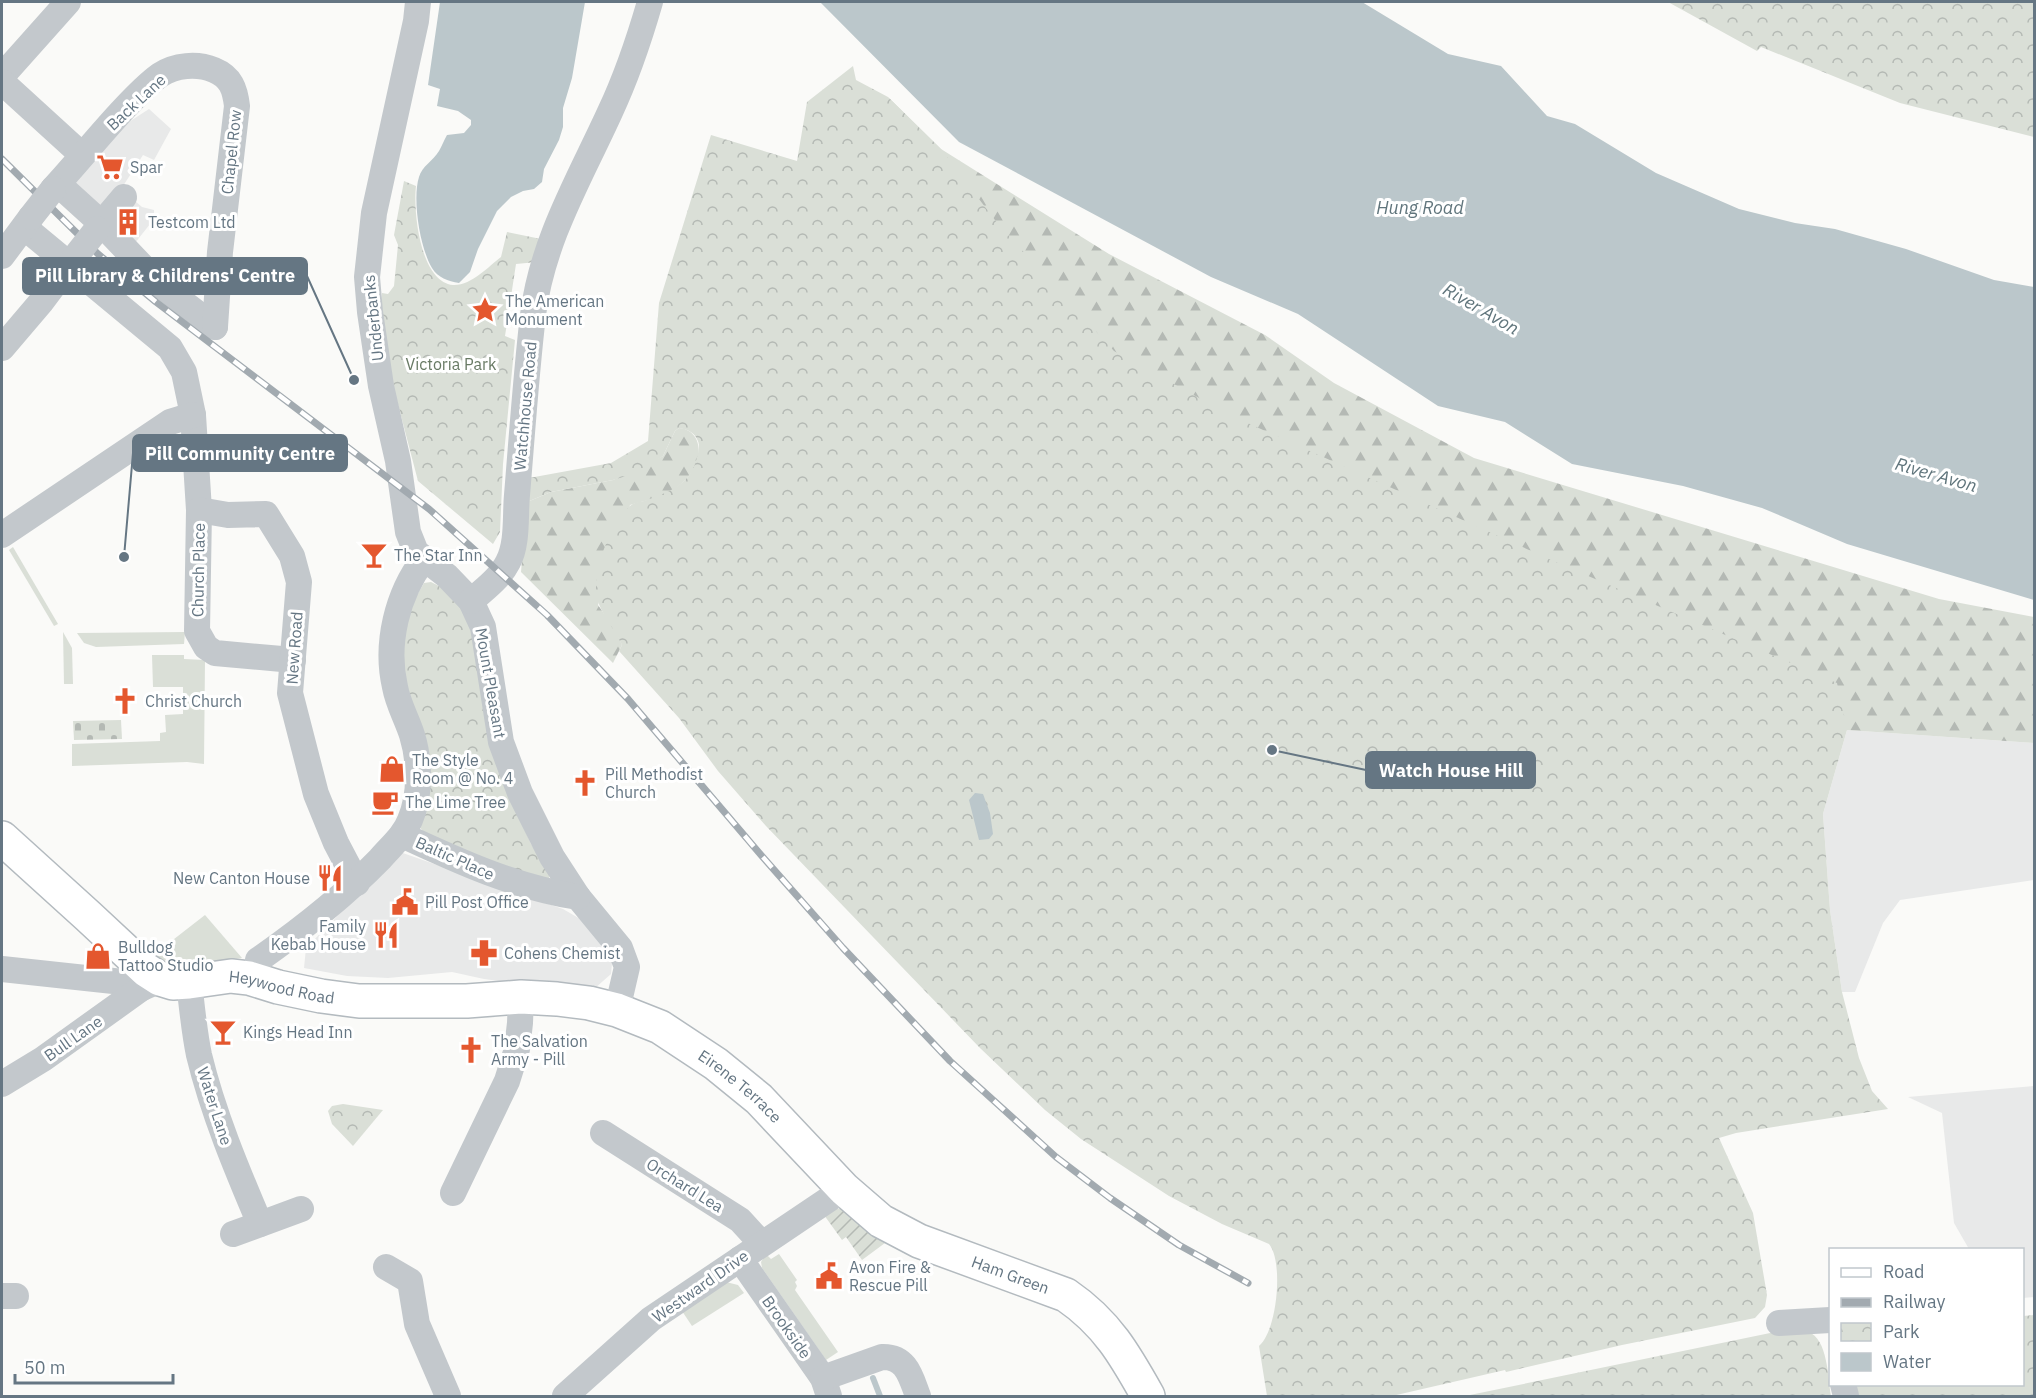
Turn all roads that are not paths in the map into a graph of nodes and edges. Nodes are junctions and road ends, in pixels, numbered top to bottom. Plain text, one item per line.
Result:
1 (68, 2) edge
2 (418, 2) edge
3 (650, 2) edge
4 (2, 76) edge
5 (2, 82) edge
6 (235, 89) joint
7 (81, 155) junction
8 (56, 187) junction
9 (124, 197) dead end
10 (28, 222) junction
11 (99, 226) junction
12 (2, 256) edge
13 (71, 261) junction
14 (2, 348) edge
15 (193, 415) junction
16 (199, 510) junction
17 (4, 526) edge
18 (424, 559) junction
19 (471, 601) junction
20 (293, 660) junction
21 (402, 835) junction
22 (2, 838) edge
23 (357, 883) junction
24 (578, 897) junction
25 (258, 960) dead end
26 (2, 969) edge
27 (164, 983) junction
28 (521, 997) junction
29 (617, 1010) junction
30 (2, 1084) edge
31 (603, 1133) dead end
32 (844, 1189) junction
33 (453, 1193) dead end
34 (301, 1209) dead end
35 (260, 1224) junction
36 (233, 1234) dead end
37 (761, 1243) junction
38 (740, 1259) junction
39 (386, 1267) dead end
40 (1829, 1320) edge
41 (1779, 1323) dead end
42 (826, 1387) edge
43 (448, 1396) edge
44 (565, 1396) edge
45 (918, 1396) edge
46 (1149, 1396) edge

1 - 4 street
2 - 18 street, Underbanks
3 - 19 street, Watchhouse Road
5 - 7 street
6 - 7 street, Back Lane
6 - 11 street, Chapel Row
7 - 8 street, Back Lane
8 - 10 street, Back Lane, bridge
8 - 11 street, Chapel Row
9 - 11 street
10 - 12 street, Back Lane
10 - 13 street
11 - 13 street, bridge
13 - 14 street
13 - 15 street
15 - 16 street
15 - 17 street
16 - 20 street, New Road
16 - 20 street, Church Place
18 - 19 street, Mount Pleasant
18 - 21 street
19 - 24 street, Mount Pleasant
20 - 23 street, New Road
21 - 23 street
21 - 24 street, Baltic Place
22 - 27 street
23 - 25 street
24 - 29 street, Mount Pleasant
26 - 27 street
27 - 28 street, Heywood Road
27 - 30 street, Bull Lane
27 - 35 street, Water Lane
28 - 29 street, Heywood Road
28 - 33 street
29 - 32 street, Eirene Terrace
31 - 37 street, Orchard Lea
32 - 37 street, Westward Drive
32 - 46 street, Ham Green
34 - 35 street
35 - 36 street
37 - 38 street, Westward Drive
38 - 42 street, Brookside
38 - 44 street, Westward Drive
39 - 43 street
40 - 41 street
42 - 45 street

